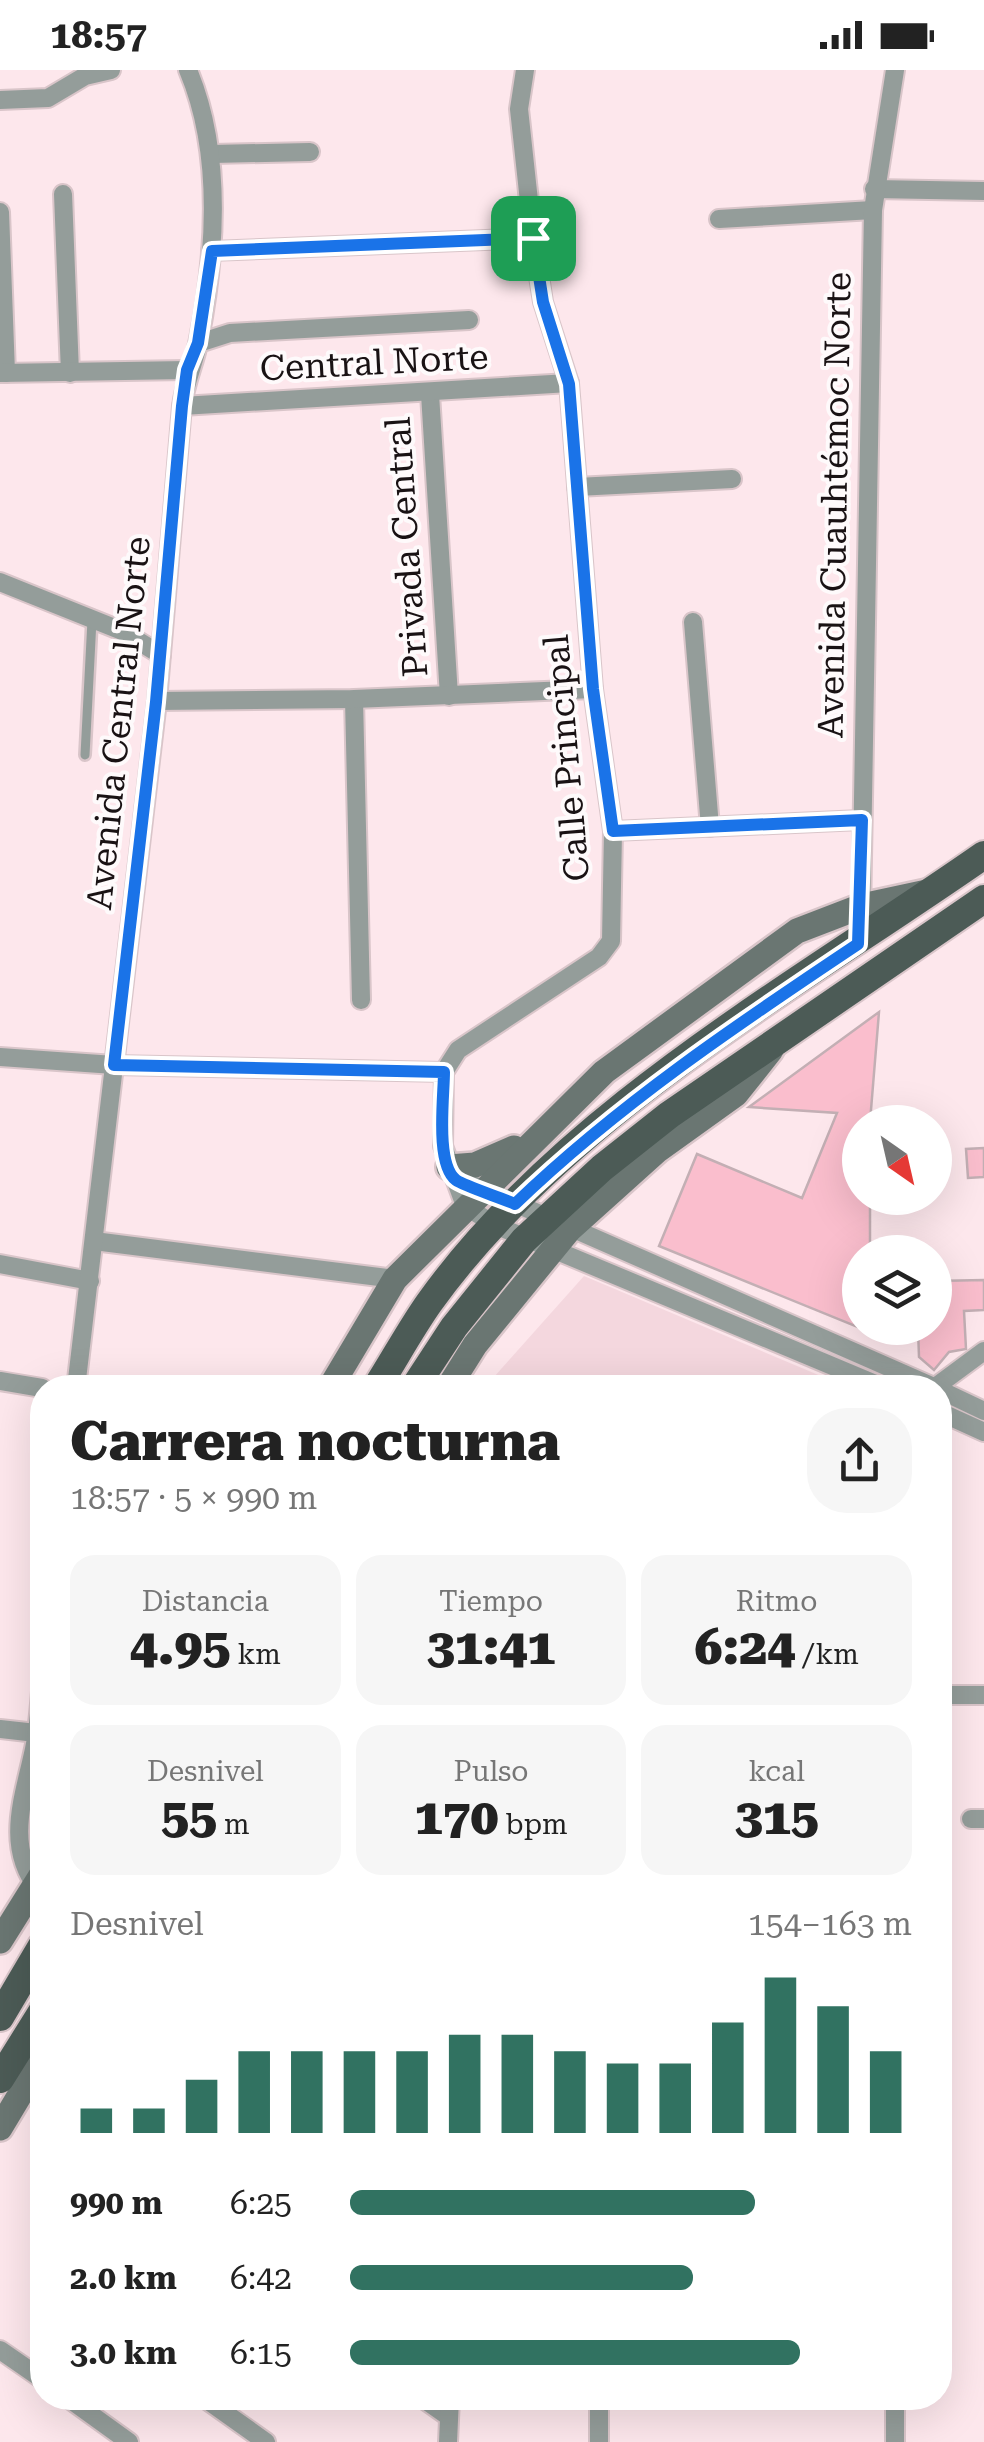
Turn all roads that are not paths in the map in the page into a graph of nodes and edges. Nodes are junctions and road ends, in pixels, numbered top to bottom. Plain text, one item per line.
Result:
1 (112, 70) edge
2 (188, 70) edge
3 (525, 70) edge
4 (895, 70) edge
5 (0, 100) edge
6 (310, 152) dead end
7 (212, 154) junction
8 (874, 189) junction
9 (984, 190) edge
10 (63, 194) dead end
11 (873, 210) junction
12 (0, 212) edge
13 (719, 219) dead end
14 (533, 238) junction
15 (212, 251) junction
16 (470, 320) dead end
17 (198, 343) junction
18 (187, 370) junction
19 (3, 373) edge
20 (70, 373) junction
21 (569, 384) junction
22 (430, 394) junction
23 (182, 406) junction
24 (732, 479) dead end
25 (577, 487) junction
26 (0, 582) edge
27 (92, 618) junction
28 (693, 622) dead end
29 (161, 655) junction
30 (593, 689) junction
31 (449, 696) junction
32 (354, 700) junction
33 (156, 702) junction
34 (84, 755) dead end
35 (862, 820) junction
36 (710, 827) junction
37 (613, 831) junction
38 (984, 855) edge
39 (932, 891) junction
40 (984, 899) edge
41 (862, 906) junction
42 (858, 944) junction
43 (361, 1000) dead end
44 (0, 1057) edge
45 (114, 1065) junction
46 (444, 1072) junction
47 (544, 1130) junction
48 (452, 1174) junction
49 (474, 1197) junction
50 (515, 1204) junction
51 (495, 1225) junction
52 (558, 1225) junction
53 (524, 1240) junction
54 (94, 1241) junction
55 (551, 1250) junction
56 (0, 1264) edge
57 (395, 1278) junction
58 (90, 1281) junction
59 (984, 1351) edge
60 (78, 1375) edge
61 (338, 1375) edge
62 (384, 1375) edge
63 (423, 1375) edge
64 (456, 1375) edge
65 (854, 1375) edge
66 (906, 1375) edge
67 (952, 1376) edge
68 (0, 1380) edge
69 (30, 1386) edge
70 (952, 1396) edge
71 (984, 1411) edge
72 (952, 1417) edge
73 (984, 1432) edge
74 (952, 1694) edge
75 (984, 1694) edge
76 (0, 1730) edge
77 (30, 1740) edge
78 (30, 1759) edge
79 (30, 1870) edge
80 (30, 1899) edge
81 (0, 1941) edge
82 (30, 1966) edge
83 (0, 2017) edge
84 (30, 2031) edge
85 (30, 2078) edge
86 (0, 2080) edge
87 (0, 2128) edge
88 (0, 2350) edge
89 (30, 2371) edge
90 (85, 2410) edge
91 (221, 2410) edge
92 (438, 2410) edge
93 (449, 2410) edge
94 (600, 2410) edge
95 (895, 2410) edge
96 (449, 2418) junction
97 (129, 2442) edge
98 (266, 2442) edge
99 (448, 2442) edge
100 (599, 2442) edge
101 (894, 2442) edge

1 - 5 street
2 - 7 street, Avenida Central Norte
3 - 14 street, Calle Principal
4 - 8 street, Avenida Cuauhtémoc Norte
6 - 7 street
7 - 15 street, Avenida Central Norte
8 - 9 street
8 - 11 street, Avenida Cuauhtémoc Norte
10 - 20 street
11 - 13 street
11 - 35 street, Avenida Cuauhtémoc Norte
12 - 19 street
14 - 15 street
14 - 21 street, Calle Principal
15 - 17 street, Avenida Central Norte
16 - 17 street
17 - 18 street, Avenida Central Norte
18 - 20 street
18 - 23 street, Avenida Central Norte
19 - 20 street
21 - 22 street, Central Norte
21 - 25 street, Calle Principal
22 - 23 street, Central Norte
22 - 31 street, Privada Central
23 - 29 street, Avenida Central Norte
24 - 25 street
25 - 30 street, Calle Principal
26 - 27 street
27 - 29 street
27 - 34 lane
28 - 36 street
29 - 33 street, Avenida Central Norte
30 - 31 street
30 - 37 street, Calle Principal
31 - 32 street
32 - 33 street
32 - 43 street, Privada Central
33 - 45 street, Avenida Central Norte
35 - 36 street
35 - 41 street, Avenida Cuauhtémoc Norte
36 - 37 street
37 - 46 street, Calle Principal
38 - 39 main road
39 - 41 street
39 - 42 main road
40 - 52 main road
41 - 42 street, Avenida Cuauhtémoc Norte
41 - 47 street
42 - 50 main road
44 - 45 street
45 - 46 street
45 - 54 street, Avenida Central Norte
46 - 48 street
47 - 48 street
47 - 49 street
48 - 49 street
49 - 50 street
49 - 51 street
49 - 57 street
50 - 51 main road
50 - 52 street
51 - 53 street
51 - 62 main road
52 - 53 main road
52 - 55 street
52 - 66 street
53 - 55 street
53 - 63 main road
54 - 57 street
54 - 58 street, Avenida Central Norte
55 - 64 street
55 - 65 street
56 - 58 street
57 - 61 street
58 - 60 street, Avenida Central Norte
59 - 67 street
68 - 69 street
70 - 71 street
72 - 73 street
74 - 75 street
76 - 77 street
78 - 79 street
80 - 81 street
82 - 83 main road
84 - 86 main road
85 - 87 street
88 - 89 street
90 - 97 street
91 - 98 street
92 - 96 street
93 - 96 street
94 - 100 street
95 - 101 street
96 - 99 street

